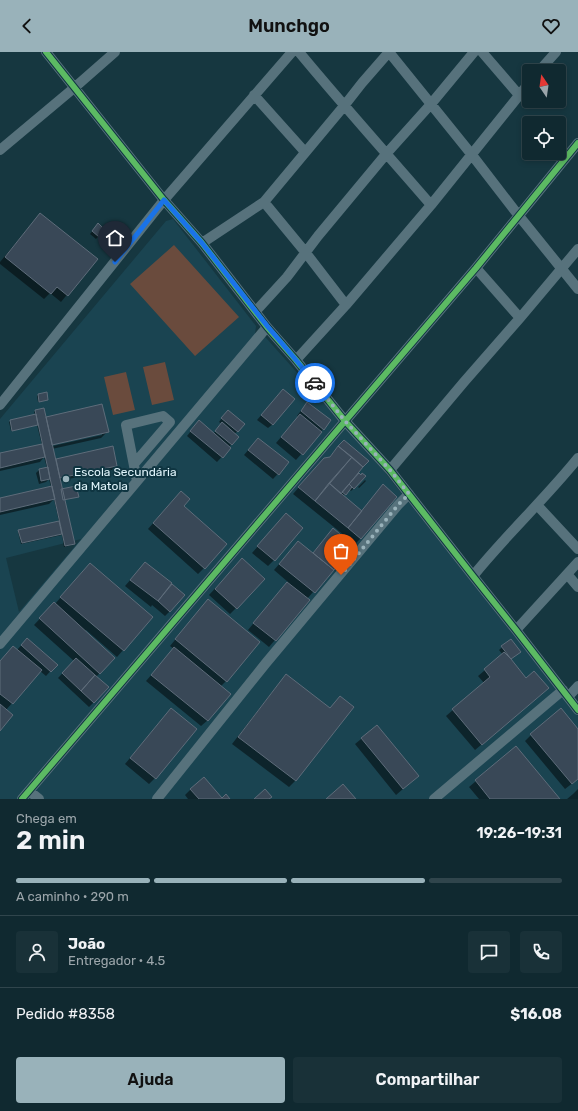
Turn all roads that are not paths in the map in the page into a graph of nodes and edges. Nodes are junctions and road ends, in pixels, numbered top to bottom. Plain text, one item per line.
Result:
1 (46, 52) edge
2 (115, 52) edge
3 (292, 52) edge
4 (299, 52) edge
5 (389, 52) edge
6 (474, 52) edge
7 (482, 52) edge
8 (556, 52) edge
9 (545, 64) edge
10 (74, 88) junction
11 (522, 91) edge
12 (254, 95) junction
13 (519, 95) junction
14 (431, 104) junction
15 (344, 106) junction
16 (578, 143) edge
17 (0, 150) edge
18 (305, 152) junction
19 (387, 153) junction
20 (472, 155) junction
21 (164, 200) junction
22 (264, 202) junction
23 (431, 205) junction
24 (519, 216) junction
25 (202, 243) junction
26 (578, 249) edge
27 (306, 253) junction
28 (476, 268) junction
29 (562, 268) junction
30 (578, 289) edge
31 (346, 305) junction
32 (256, 311) junction
33 (520, 318) junction
34 (268, 327) junction
35 (296, 360) junction
36 (0, 405) edge
37 (345, 421) junction
38 (578, 458) edge
39 (134, 464) junction
40 (390, 470) junction
41 (137, 481) junction
42 (409, 494) junction
43 (537, 505) junction
44 (578, 549) edge
45 (578, 562) edge
46 (567, 574) junction
47 (473, 576) junction
48 (578, 587) edge
49 (516, 630) junction
50 (0, 644) edge
51 (578, 686) edge
52 (566, 694) junction
53 (578, 710) edge
54 (29, 791) junction
55 (22, 799) edge
56 (39, 799) edge
57 (157, 799) edge
58 (434, 799) edge

1 - 10 street
2 - 10 street
3 - 12 street
4 - 15 street
5 - 14 street
5 - 15 street
6 - 14 street
7 - 13 street
8 - 9 street
10 - 17 street
10 - 21 street
11 - 13 street
12 - 18 street
12 - 21 street
13 - 20 street
14 - 19 street
14 - 20 street
15 - 18 street
15 - 19 street
16 - 24 street
18 - 22 street
19 - 23 street
19 - 27 street
20 - 23 street
20 - 24 street
21 - 25 street
21 - 36 street
22 - 25 street
22 - 27 street
23 - 31 street
24 - 28 street
24 - 29 street
25 - 32 street
26 - 29 street
27 - 31 street
27 - 32 street
28 - 33 street
28 - 37 street
29 - 30 street
29 - 33 street
31 - 35 street
32 - 34 street
33 - 40 street
34 - 35 street
34 - 41 street
35 - 37 street
37 - 40 street
37 - 54 street
38 - 43 street
39 - 39 street
39 - 41 street
40 - 42 street
41 - 50 street
42 - 47 street
42 - 57 street
43 - 44 street
43 - 47 street
45 - 46 street
46 - 48 street
46 - 49 street
47 - 49 street
49 - 52 street
51 - 52 street
52 - 53 street
52 - 58 street
54 - 55 street
54 - 56 street

